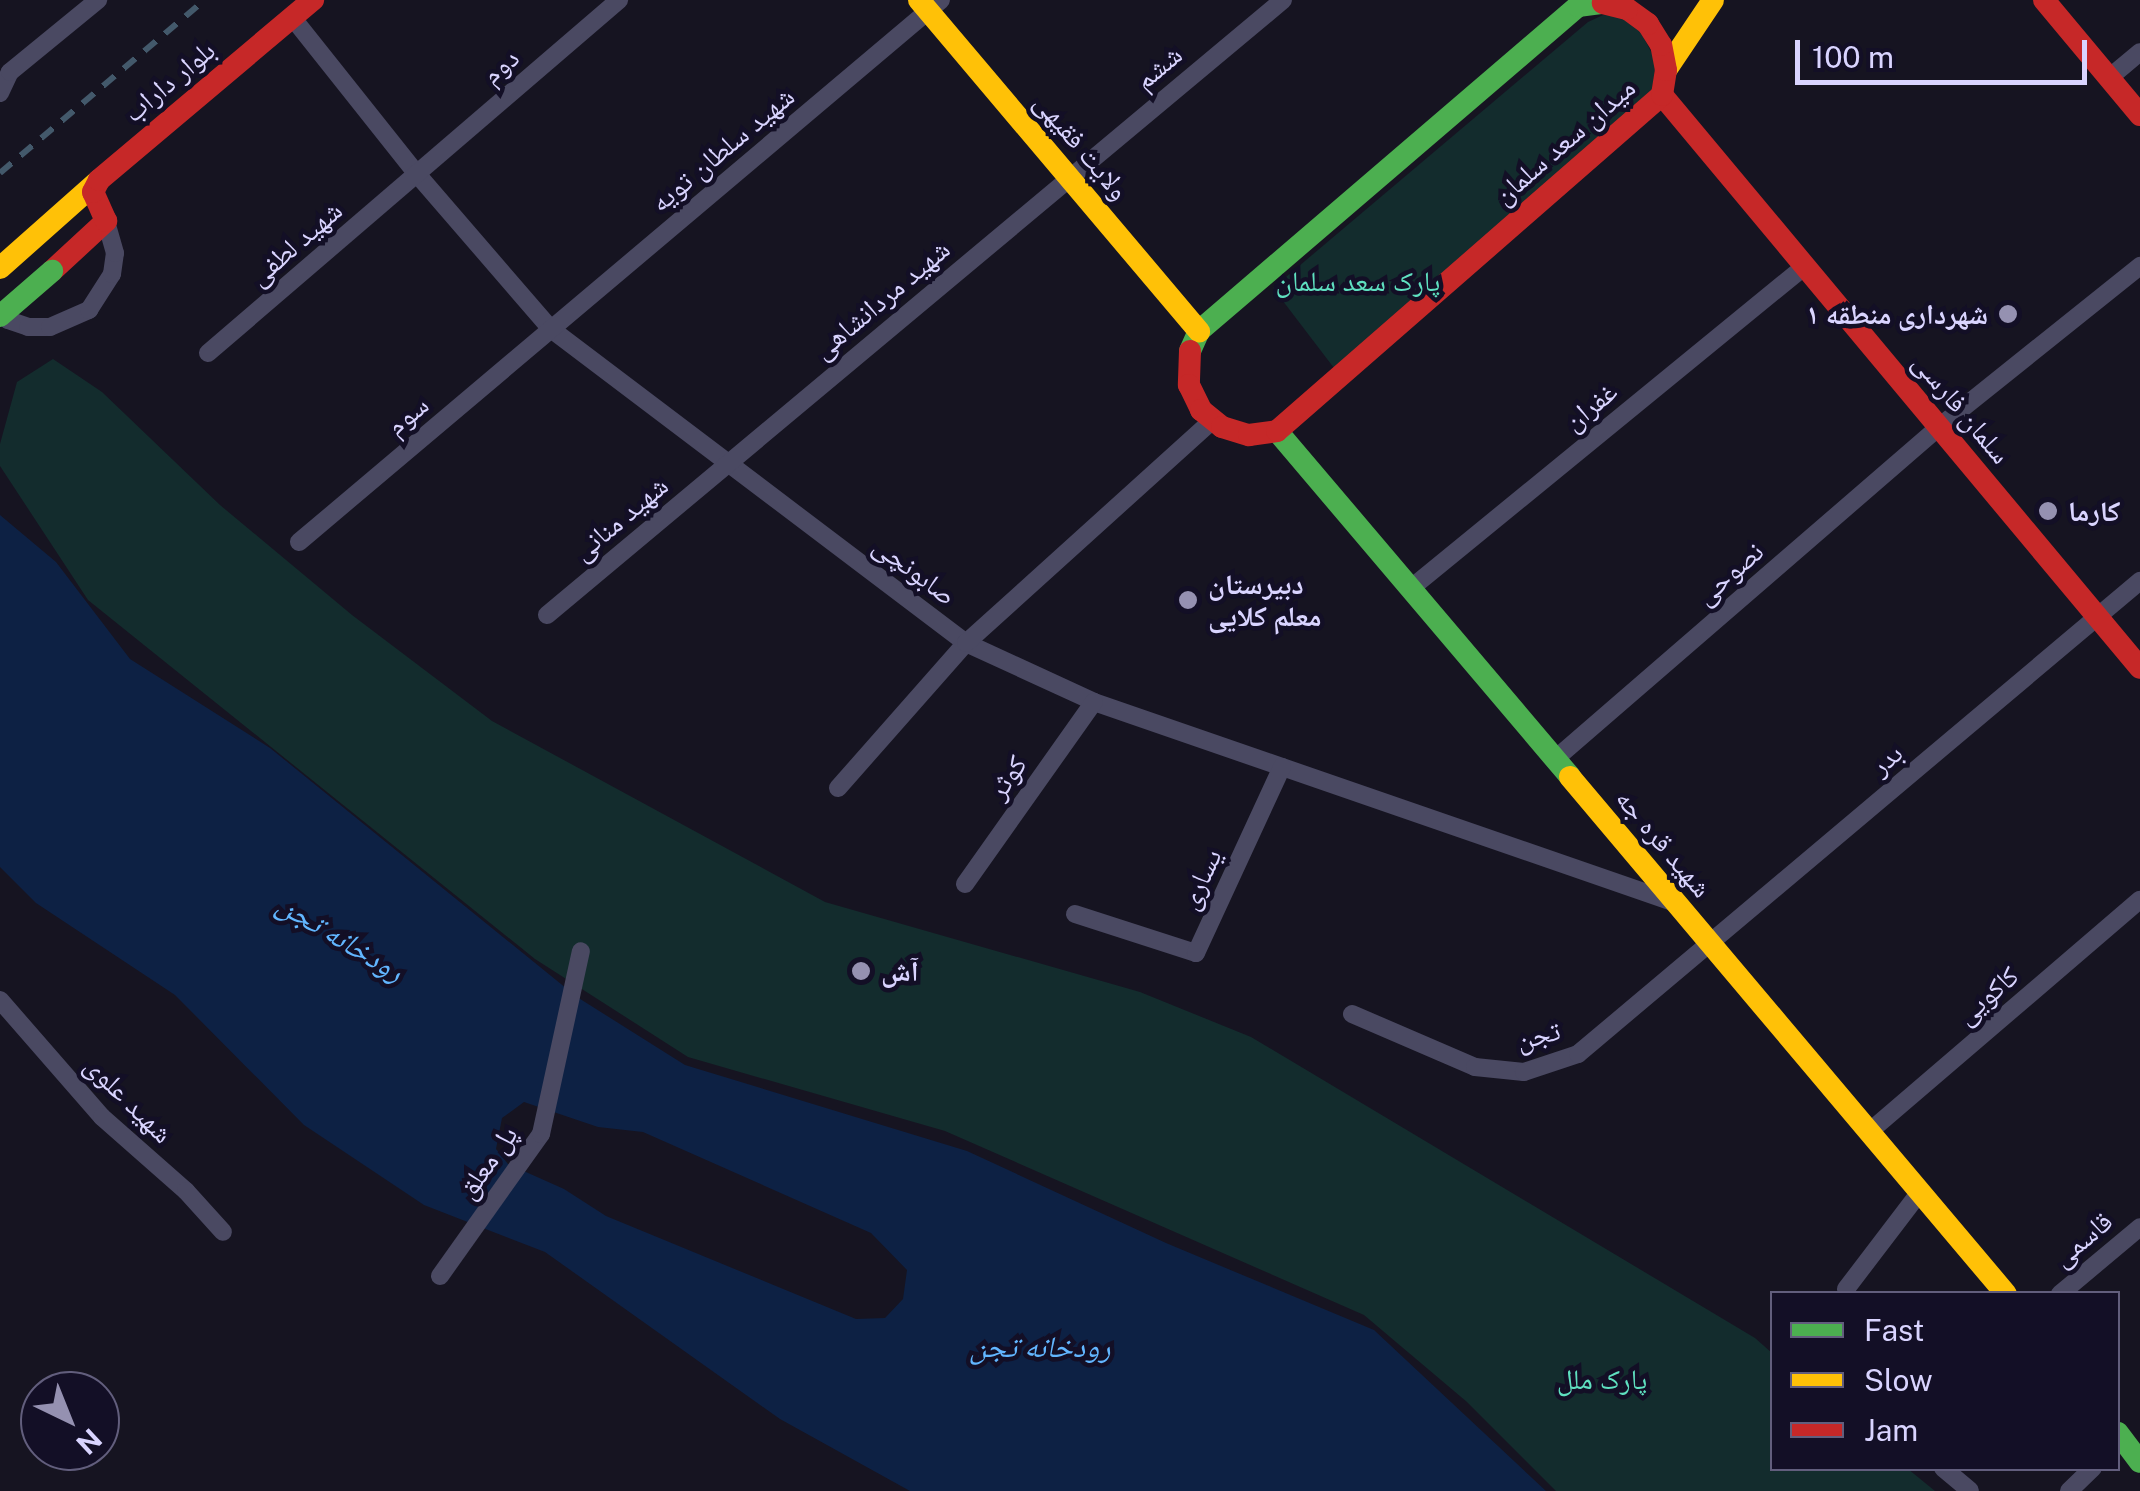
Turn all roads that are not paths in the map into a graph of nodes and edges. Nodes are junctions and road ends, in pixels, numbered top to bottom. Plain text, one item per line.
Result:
1 (98, 0) edge
2 (313, 0) edge
3 (620, 0) edge
4 (1282, 0) edge
5 (1713, 0) edge
6 (2044, 0) edge
7 (1607, 1) edge
8 (1575, 3) edge
9 (930, 4) edge
10 (75, 7) edge
11 (292, 17) junction
12 (2140, 52) edge
13 (1666, 70) junction
14 (2109, 78) junction
15 (0, 93) edge
16 (1662, 95) junction
17 (2140, 115) edge
18 (417, 174) junction
19 (1069, 177) junction
20 (99, 180) junction
21 (106, 221) junction
22 (1804, 266) junction
23 (2140, 266) edge
24 (0, 268) edge
25 (0, 314) edge
26 (551, 330) junction
27 (1199, 331) junction
28 (208, 354) dead end
29 (1213, 420) junction
30 (1939, 428) junction
31 (1277, 431) junction
32 (728, 463) junction
33 (299, 542) dead end
34 (2140, 580) edge
35 (1410, 589) junction
36 (546, 615) dead end
37 (2097, 617) junction
38 (966, 644) junction
39 (2140, 668) edge
40 (1094, 702) junction
41 (1554, 760) junction
42 (1282, 767) junction
43 (838, 788) dead end
44 (965, 884) dead end
45 (2140, 900) edge
46 (1676, 903) junction
47 (1075, 914) dead end
48 (1710, 944) junction
49 (581, 951) dead end
50 (0, 1000) edge
51 (1352, 1014) dead end
52 (1869, 1132) junction
53 (1920, 1192) junction
54 (2140, 1227) edge
55 (224, 1232) dead end
56 (440, 1276) dead end
57 (1846, 1289) dead end
58 (2003, 1291) edge
59 (2064, 1291) edge
60 (2120, 1440) edge
61 (2140, 1462) edge
62 (1947, 1471) edge
63 (2090, 1471) edge
64 (1970, 1491) edge
65 (2069, 1491) edge

1 - 10 street
2 - 11 street, بلوار داراب
3 - 18 street, دوم
4 - 19 street, ششم
5 - 13 street
6 - 14 street
7 - 8 street, میدان سعد سلمان
7 - 13 street, میدان سعد سلمان
8 - 27 street, میدان سعد سلمان
9 - 19 street, ولایت فقیهی
9 - 26 street, شهید سلطان تویه
10 - 15 street
11 - 18 street, صابونچی
11 - 20 street, بلوار داراب
12 - 14 street
13 - 16 street, میدان سعد سلمان
14 - 17 street
16 - 22 street, سلمان فارسی
16 - 31 street, میدان سعد سلمان
18 - 26 street, صابونچی
18 - 28 street, شهید لطفی
19 - 27 street, ولایت فقیهی
19 - 32 street, شهید مردانشاهی
20 - 21 street
20 - 24 street, بلوار داراب
21 - 25 street, bridge
21 - 25 street
22 - 30 street, سلمان فارسی
22 - 35 street, غفران
23 - 30 street, نصوحی
26 - 32 street, صابونچی
26 - 33 street, سوم
27 - 29 street
29 - 31 street
29 - 38 street
30 - 37 street, سلمان فارسی
30 - 41 street, نصوحی
31 - 35 street, شهید قره جه
32 - 36 street, شهید منانی
32 - 38 street, صابونچی
34 - 37 street, بدر
35 - 41 street, شهید قره جه
37 - 39 street, سلمان فارسی
37 - 48 street, بدر
38 - 40 street, صابونچی
38 - 43 street
40 - 42 street, صابونچی
40 - 44 street, کوثر
41 - 46 street, شهید قره جه
42 - 46 street, صابونچی
42 - 47 street, یساری
45 - 52 street, کاکویی
46 - 48 street, شهید قره جه
48 - 51 street, تجن
48 - 52 street, شهید قره جه
49 - 56 street, پل معلق
50 - 55 street, شهید علوی
52 - 53 street, شهید قره جه
53 - 57 street
53 - 58 street, شهید قره جه
54 - 59 street, قاسمی
60 - 61 street
62 - 64 street
63 - 65 street

